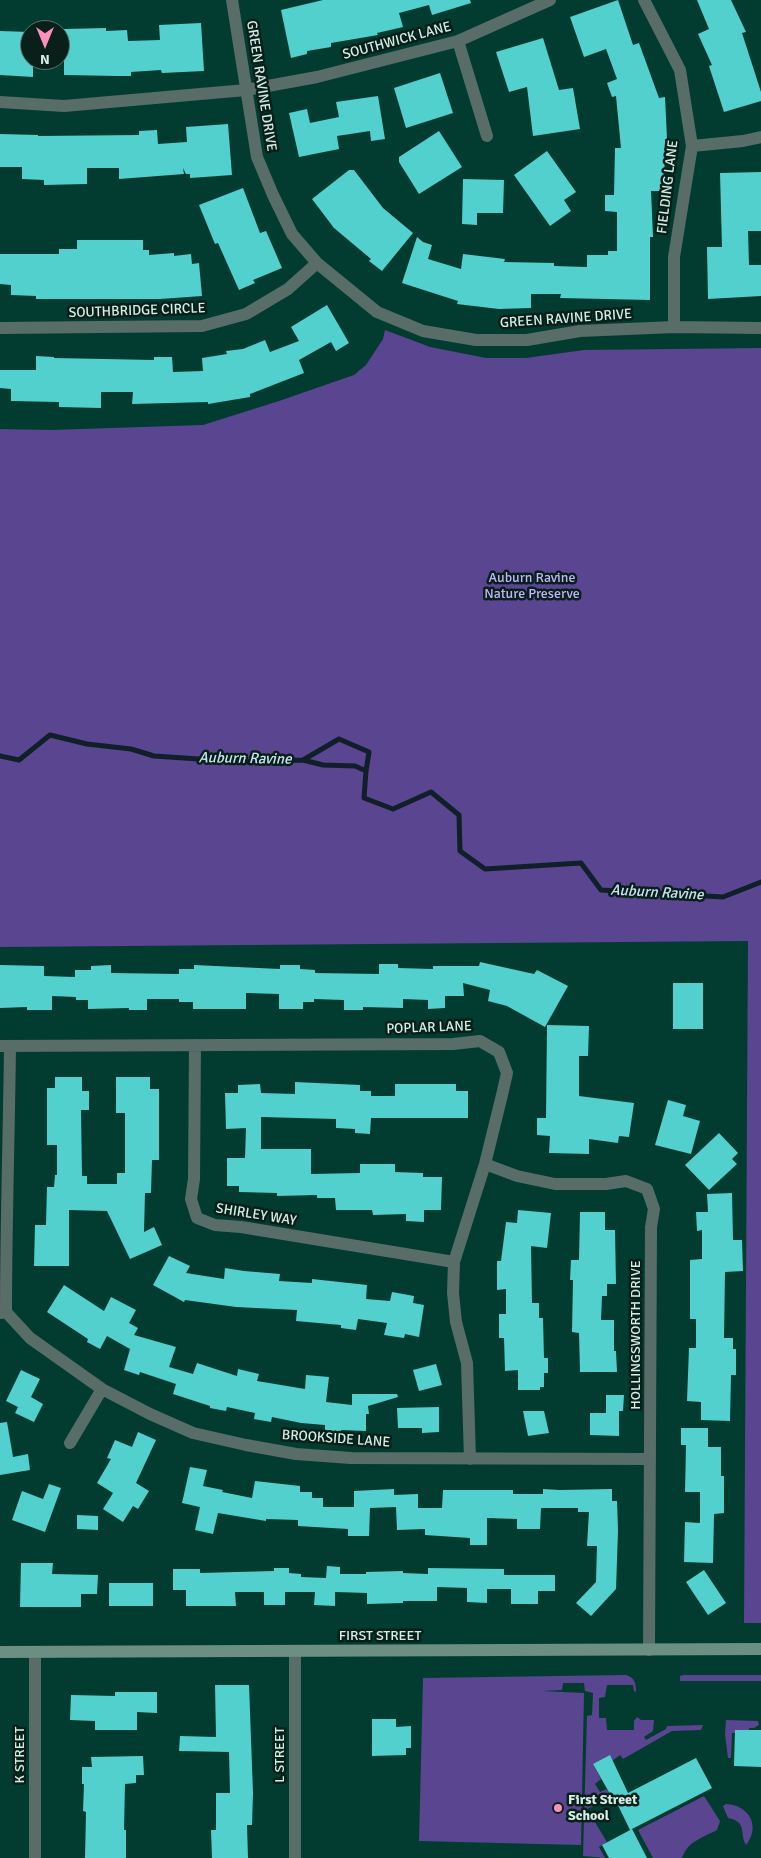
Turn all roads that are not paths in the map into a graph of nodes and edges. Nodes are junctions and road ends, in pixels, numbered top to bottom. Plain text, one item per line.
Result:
1 (232, 0) edge
2 (550, 0) edge
3 (644, 0) edge
4 (458, 41) junction
5 (246, 90) junction
6 (0, 102) edge
7 (487, 136) dead end
8 (761, 137) edge
9 (692, 146) junction
10 (317, 263) junction
11 (674, 327) junction
12 (0, 328) edge
13 (761, 328) edge
14 (195, 1045) junction
15 (5, 1046) edge
16 (485, 1164) junction
17 (454, 1262) junction
18 (3, 1312) edge
19 (102, 1389) junction
20 (70, 1443) dead end
21 (470, 1459) junction
22 (650, 1459) junction
23 (761, 1649) edge
24 (649, 1650) junction
25 (0, 1652) edge
26 (35, 1652) junction
27 (295, 1652) junction
28 (35, 1858) edge
29 (295, 1858) edge

1 - 5 street, GREEN RAVINE DRIVE
2 - 4 street, SOUTHWICK LANE
3 - 9 street, FIELDING LANE
4 - 5 street, SOUTHWICK LANE
4 - 7 street
5 - 6 street
5 - 10 street, GREEN RAVINE DRIVE
8 - 9 street
9 - 11 street, FIELDING LANE
10 - 11 street, GREEN RAVINE DRIVE
10 - 12 street, SOUTHBRIDGE CIRCLE
11 - 13 street, GREEN RAVINE DRIVE
14 - 15 street, POPLAR LANE
14 - 16 street, POPLAR LANE
14 - 17 street, SHIRLEY WAY
15 - 18 street
16 - 17 street, POPLAR LANE
16 - 22 street, HOLLINGSWORTH DRIVE
17 - 21 street, POPLAR LANE
18 - 19 street, BROOKSIDE LANE
19 - 20 street
19 - 21 street, BROOKSIDE LANE
21 - 22 street, BROOKSIDE LANE
22 - 24 street, HOLLINGSWORTH DRIVE
23 - 24 street, FIRST STREET
24 - 27 street, FIRST STREET
25 - 26 street, FIRST STREET
26 - 27 street, FIRST STREET
26 - 28 street, K STREET
27 - 29 street, L STREET

